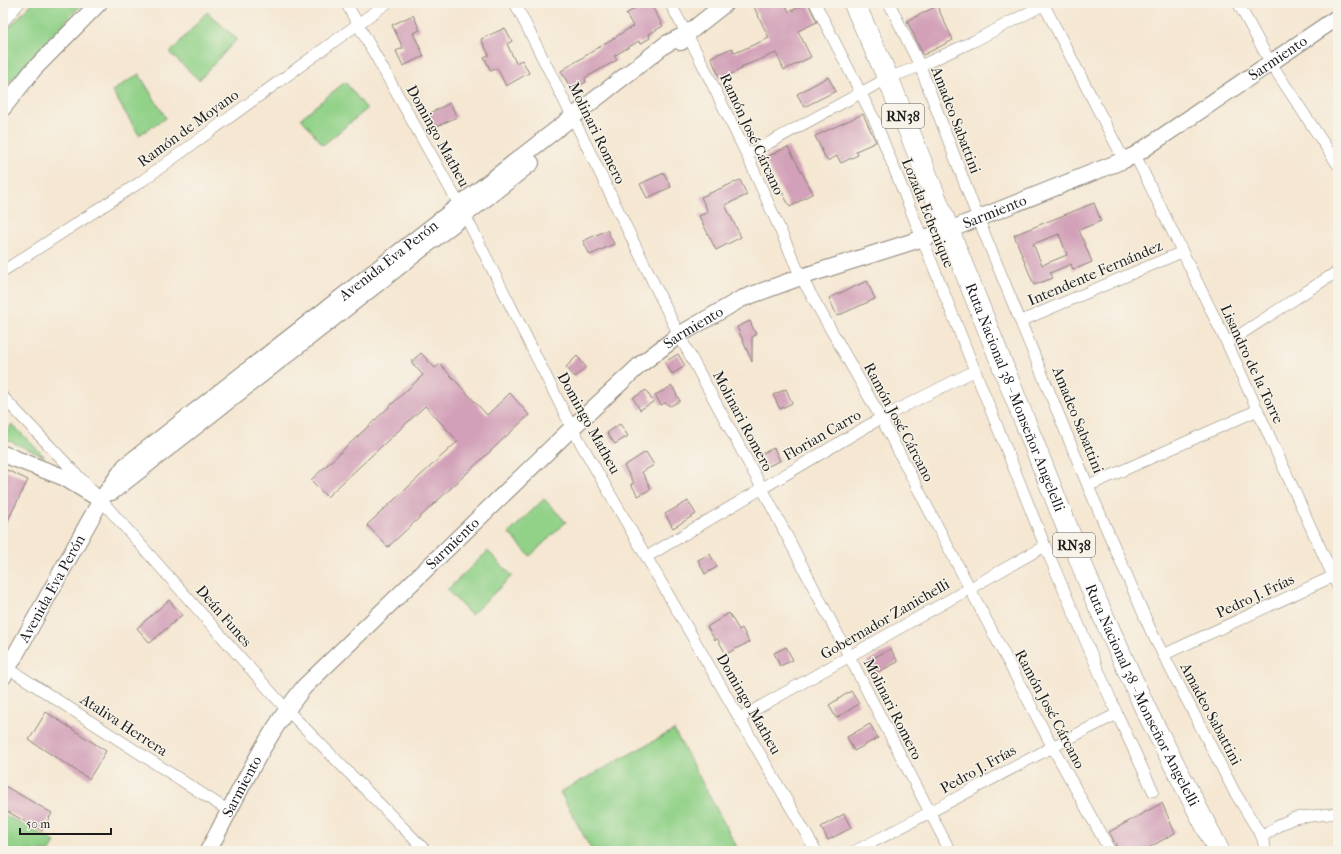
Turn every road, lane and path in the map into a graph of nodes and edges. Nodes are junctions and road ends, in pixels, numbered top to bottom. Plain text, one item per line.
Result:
1 (19, 3) edge
2 (99, 3) edge
3 (346, 3) edge
4 (387, 3) edge
5 (515, 3) edge
6 (670, 3) edge
7 (726, 3) edge
8 (815, 3) edge
9 (854, 3) edge
10 (889, 3) edge
11 (1238, 3) edge
12 (1045, 4) edge
13 (1338, 17) edge
14 (3, 22) edge
15 (358, 23) junction
16 (687, 34) junction
17 (1270, 62) junction
18 (920, 66) junction
19 (888, 78) junction
20 (861, 92) junction
21 (3, 108) edge
22 (575, 121) junction
23 (747, 155) junction
24 (1130, 158) junction
25 (1338, 164) edge
26 (461, 210) junction
27 (978, 218) junction
28 (949, 230) junction
29 (923, 238) junction
30 (1182, 252) junction
31 (1338, 271) edge
32 (3, 272) edge
33 (801, 276) junction
34 (1021, 321) junction
35 (679, 335) junction
36 (1227, 343) junction
37 (974, 371) junction
38 (3, 397) edge
39 (1258, 410) junction
40 (881, 418) junction
41 (572, 428) junction
42 (3, 454) edge
43 (1088, 486) junction
44 (762, 488) junction
45 (101, 500) junction
46 (1046, 546) junction
47 (648, 556) junction
48 (1336, 575) edge
49 (1338, 587) edge
50 (969, 588) junction
51 (1163, 654) junction
52 (849, 657) junction
53 (5, 670) edge
54 (286, 709) junction
55 (1117, 714) junction
56 (740, 718) junction
57 (1052, 746) junction
58 (1153, 791) dead end
59 (229, 811) junction
60 (930, 813) junction
61 (1338, 813) edge
62 (1262, 837) junction
63 (208, 851) edge
64 (426, 851) edge
65 (816, 851) edge
66 (854, 851) edge
67 (950, 851) edge
68 (1110, 851) edge
69 (1219, 851) edge
70 (1266, 851) edge

1 - 14 street
2 - 21 main road
3 - 15 street, Domingo Matheu
4 - 15 street, Ramón de Moyano
5 - 22 street, Molinari Romero
6 - 16 street, Ramón José Cárcano
7 - 16 main road, Avenida Eva Perón
8 - 20 street, Lozada Echenique
9 - 19 highway, Ruta Nacional 38 - Monseñor Angelelli / RN38
10 - 18 street, Amadeo Sabattini
11 - 17 street
12 - 18 street
12 - 24 street, Lisandro de la Torre
13 - 17 main road, Sarmiento
15 - 26 street, Domingo Matheu
15 - 32 street, Ramón de Moyano
16 - 22 main road, Avenida Eva Perón
16 - 23 street, Ramón José Cárcano
17 - 24 main road, Sarmiento
17 - 25 street
18 - 19 street
18 - 27 street, Amadeo Sabattini
19 - 20 street
19 - 28 highway, Ruta Nacional 38 - Monseñor Angelelli / RN38
20 - 23 street
20 - 29 street, Lozada Echenique
22 - 26 main road, Avenida Eva Perón
22 - 35 street, Molinari Romero
23 - 33 street, Ramón José Cárcano
24 - 27 main road, Sarmiento
24 - 30 street, Lisandro de la Torre
26 - 41 street, Domingo Matheu
26 - 45 main road, Avenida Eva Perón
27 - 28 main road, Sarmiento
27 - 34 street, Amadeo Sabattini
28 - 29 main road, Sarmiento
28 - 69 highway, Ruta Nacional 38 - Monseñor Angelelli / RN38
29 - 33 main road, Sarmiento
29 - 37 street, Lozada Echenique
30 - 34 street, Intendente Fernández
30 - 36 street, Lisandro de la Torre
31 - 36 street
33 - 35 main road, Sarmiento
33 - 40 street, Ramón José Cárcano
34 - 43 street, Amadeo Sabattini
35 - 41 main road, Sarmiento
35 - 44 street, Molinari Romero
36 - 39 street, Lisandro de la Torre
37 - 40 street, Florian Carro
37 - 46 street, Lozada Echenique
38 - 45 street, Deán Funes
39 - 43 street
39 - 48 street, Lisandro de la Torre
40 - 44 street, Florian Carro
40 - 50 street, Ramón José Cárcano
41 - 47 street, Domingo Matheu
41 - 54 main road, Sarmiento
42 - 45 main road
43 - 51 street, Amadeo Sabattini
44 - 47 street, Florian Carro
44 - 52 street, Molinari Romero
45 - 53 main road, Avenida Eva Perón
45 - 54 street, Deán Funes
46 - 50 street, Gobernador Zanichelli
46 - 55 street, Lozada Echenique
47 - 56 street, Domingo Matheu
48 - 49 street, Lisandro de la Torre
48 - 51 street, Pedro J. Frías
50 - 52 street, Gobernador Zanichelli
50 - 57 street, Ramón José Cárcano
51 - 62 street, Amadeo Sabattini
52 - 56 street, Gobernador Zanichelli
52 - 60 street, Molinari Romero
53 - 59 street, Ataliva Herrera
54 - 59 main road, Sarmiento
54 - 64 street, Deán Funes
55 - 57 street, Pedro J. Frías
55 - 58 street, Lozada Echenique
56 - 65 street, Domingo Matheu
57 - 60 street, Pedro J. Frías
57 - 68 street, Ramón José Cárcano
59 - 63 main road, Sarmiento
60 - 66 street, Pedro J. Frías
60 - 67 street, Molinari Romero
61 - 62 street
62 - 70 street, Amadeo Sabattini

